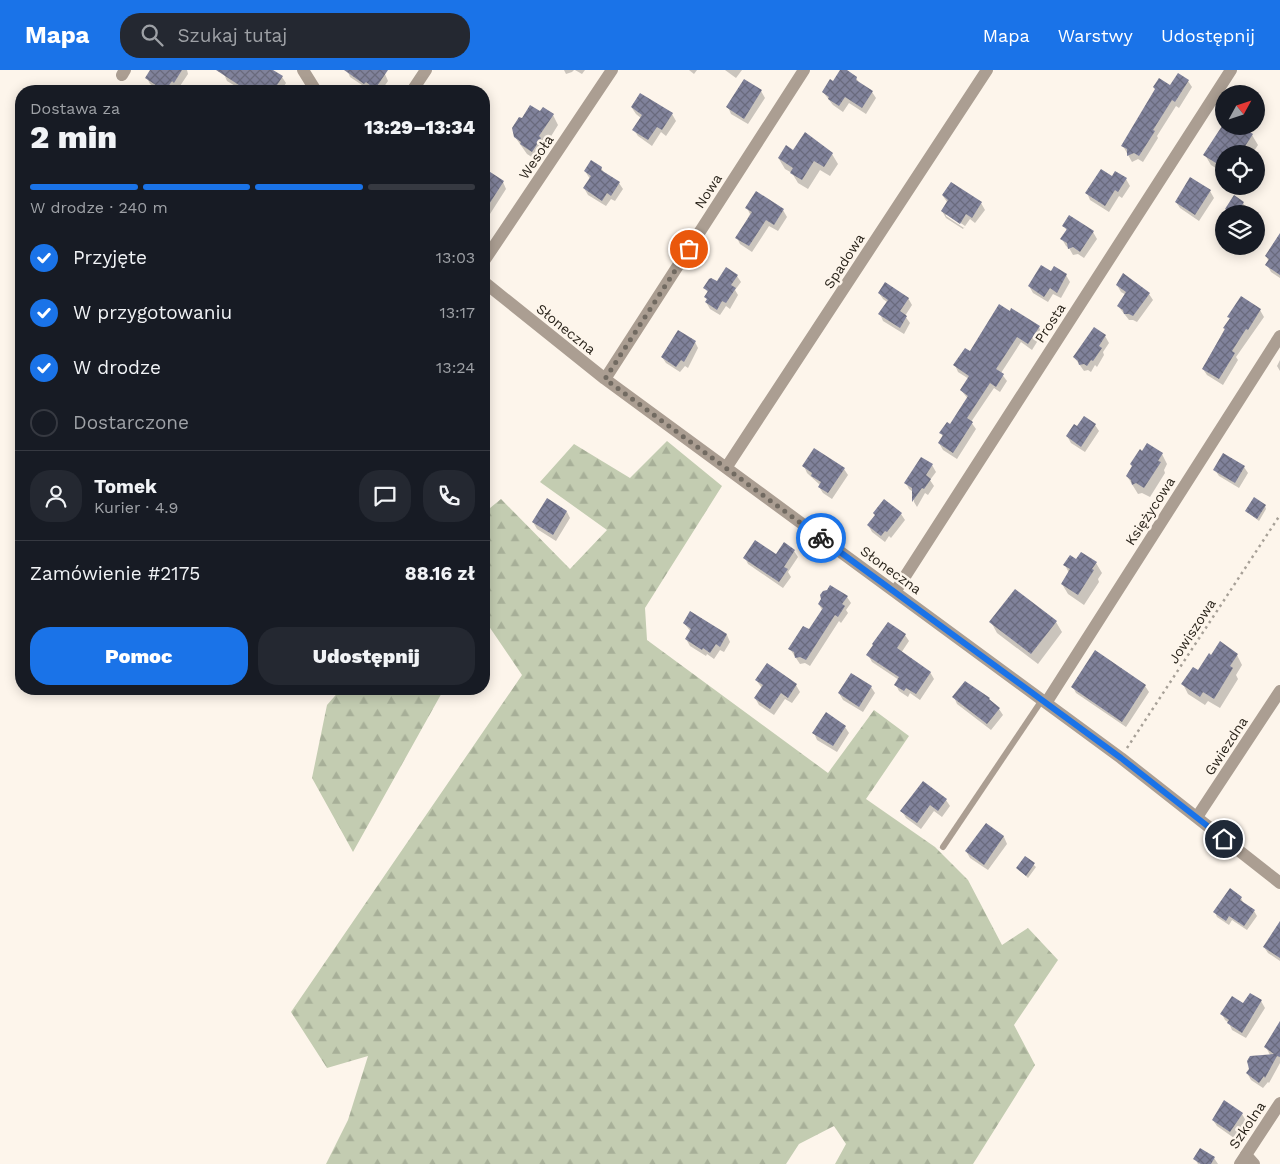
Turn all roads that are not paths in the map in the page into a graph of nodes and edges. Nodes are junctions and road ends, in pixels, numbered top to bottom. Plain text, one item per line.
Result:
1 (303, 70) edge
2 (426, 70) edge
3 (612, 70) edge
4 (804, 70) edge
5 (986, 70) edge
6 (1230, 70) edge
7 (312, 85) edge
8 (416, 85) edge
9 (490, 253) edge
10 (490, 287) edge
11 (1280, 336) edge
12 (605, 379) junction
13 (726, 468) junction
14 (894, 592) junction
15 (1280, 691) edge
16 (1044, 701) junction
17 (1197, 817) junction
18 (942, 847) dead end
19 (1280, 882) edge
20 (1280, 1103) edge
21 (1246, 1161) edge

1 - 7 street
2 - 8 street
3 - 9 street, Wesoła
4 - 12 street, Nowa
5 - 13 street, Spadowa
6 - 14 street, Prosta
10 - 12 street, Słoneczna
11 - 16 street, Księżycowa
12 - 13 street, Słoneczna
13 - 14 street, Słoneczna
14 - 16 street, Słoneczna
15 - 17 street, Gwiezdna
16 - 17 street, Słoneczna
16 - 18 lane
17 - 19 street, Słoneczna
20 - 21 street, Szkolna

